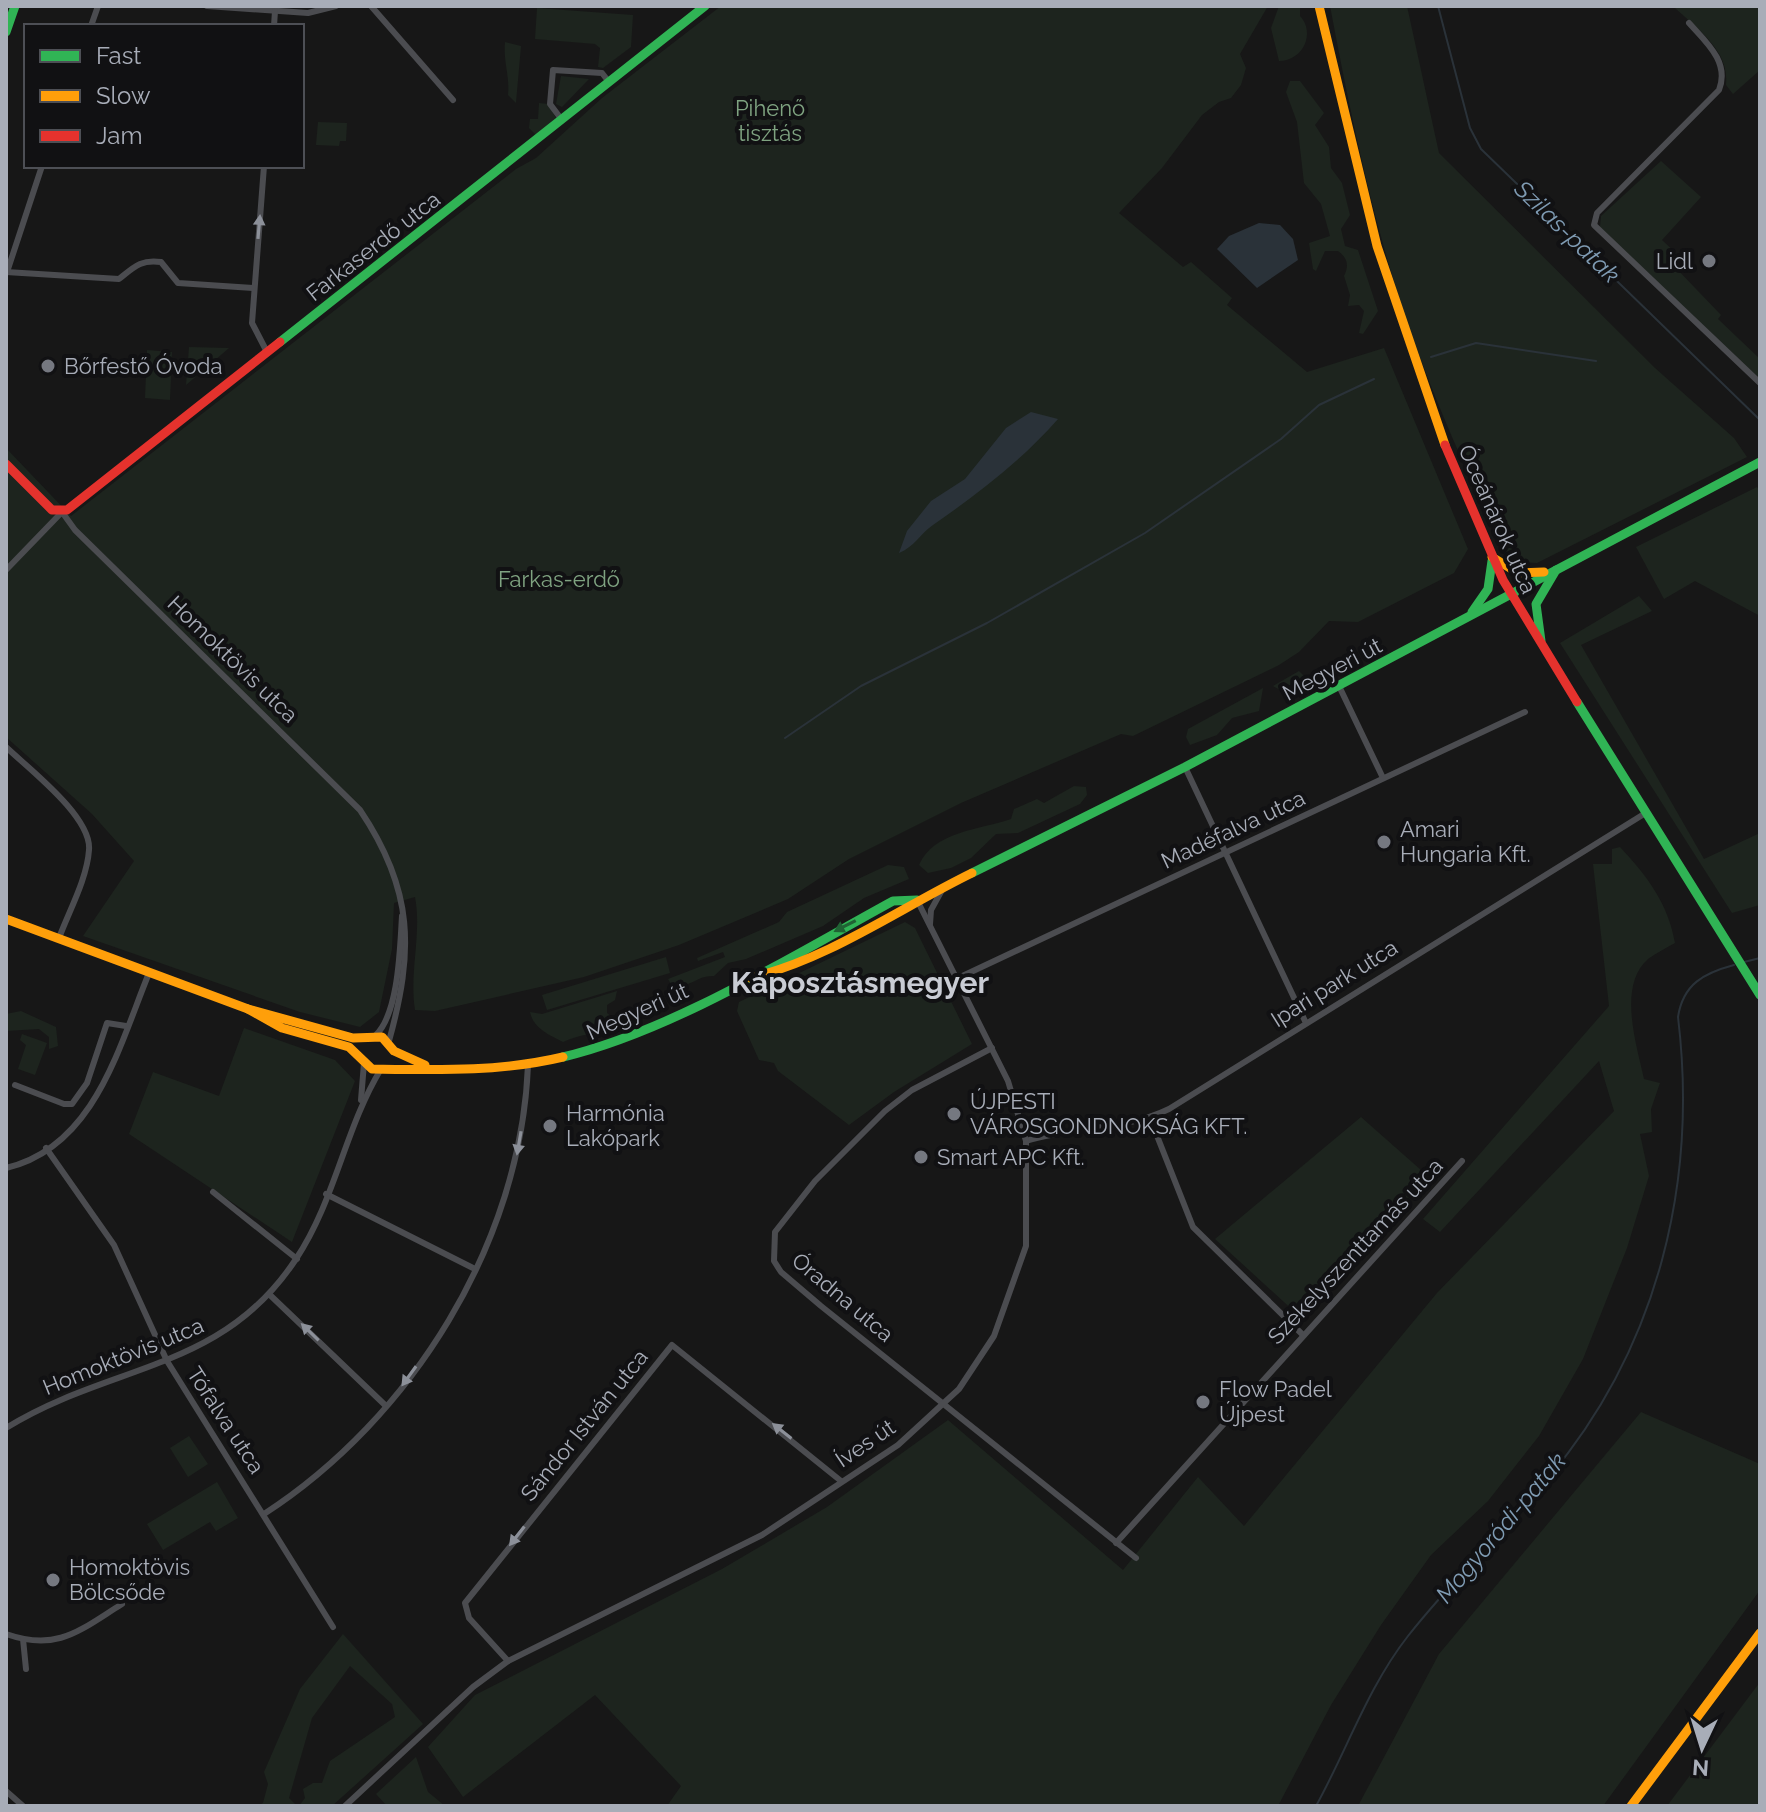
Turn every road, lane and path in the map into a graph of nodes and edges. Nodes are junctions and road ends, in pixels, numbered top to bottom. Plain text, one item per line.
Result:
1 (15, 6) edge
2 (207, 6) edge
3 (336, 6) edge
4 (371, 6) edge
5 (705, 6) edge
6 (1319, 6) edge
7 (275, 11) junction
8 (1689, 23) dead end
9 (274, 24) edge
10 (6, 32) edge
11 (609, 82) junction
12 (453, 100) dead end
13 (562, 121) junction
14 (41, 168) edge
15 (264, 168) edge
16 (6, 272) edge
17 (253, 288) junction
18 (267, 352) junction
19 (1760, 383) edge
20 (1760, 462) edge
21 (6, 464) edge
22 (62, 512) junction
23 (1492, 557) junction
24 (1557, 569) junction
25 (6, 570) edge
26 (1510, 594) junction
27 (1463, 619) junction
28 (1543, 648) junction
29 (1339, 686) junction
30 (1525, 712) dead end
31 (6, 747) edge
32 (1185, 767) junction
33 (1383, 778) junction
34 (1644, 814) junction
35 (1226, 853) junction
36 (943, 888) junction
37 (917, 900) junction
38 (404, 904) junction
39 (6, 919) edge
40 (930, 928) junction
41 (59, 938) junction
42 (149, 973) junction
43 (956, 979) junction
44 (1760, 995) edge
45 (248, 1009) junction
46 (1305, 1021) junction
47 (126, 1026) junction
48 (370, 1038) junction
49 (389, 1041) junction
50 (992, 1048) junction
51 (394, 1051) junction
52 (362, 1060) junction
53 (528, 1065) junction
54 (383, 1068) junction
55 (440, 1069) junction
56 (15, 1085) dead end
57 (75, 1101) junction
58 (361, 1103) junction
59 (85, 1115) junction
60 (1150, 1118) junction
61 (1026, 1141) junction
62 (46, 1148) junction
63 (1462, 1161) dead end
64 (6, 1168) edge
65 (213, 1192) dead end
66 (326, 1194) junction
67 (297, 1259) junction
68 (475, 1269) junction
69 (270, 1295) junction
70 (1303, 1335) junction
71 (167, 1361) junction
72 (945, 1404) junction
73 (386, 1406) junction
74 (6, 1428) edge
75 (841, 1481) junction
76 (264, 1514) junction
77 (1116, 1543) junction
78 (1136, 1558) dead end
79 (122, 1604) dead end
80 (333, 1627) dead end
81 (1760, 1633) edge
82 (6, 1634) edge
83 (23, 1639) junction
84 (508, 1661) junction
85 (26, 1669) dead end
86 (6, 1791) edge
87 (13, 1798) junction
88 (7, 1806) edge
89 (23, 1806) edge
90 (345, 1806) edge
91 (1631, 1806) edge

1 - 10 main road
2 - 7 street
3 - 7 street
4 - 12 street
5 - 11 main road, Farkaserdő utca
6 - 23 main road, Óceánárok utca
7 - 9 street
8 - 19 street
11 - 13 main road, Farkaserdő utca
11 - 13 street
13 - 18 main road, Farkaserdő utca
14 - 16 street
17 -> 15 street
16 - 17 street
17 - 18 street
18 - 22 main road, Farkaserdő utca
20 - 24 main road, Megyeri út
21 - 22 main road, Homoktövis utca
22 - 25 street
22 - 38 street, Homoktövis utca
23 - 24 main road
23 - 26 main road, Óceánárok utca
23 - 27 main road
24 - 26 main road, Megyeri út
24 - 28 main road
26 - 27 main road, Megyeri út
26 - 28 main road, Óceánárok utca
27 - 29 main road, Megyeri út
28 - 34 main road, Óceánárok utca
29 - 32 main road, Megyeri út
29 - 33 street
30 - 33 street, Madéfalva utca
31 - 41 street
32 - 35 street
32 - 36 main road, Megyeri út
33 - 35 street, Madéfalva utca
34 - 44 main road, Óceánárok utca
34 - 46 street, Ipari park utca
35 - 43 street, Madéfalva utca
35 - 46 street
36 - 37 main road, Megyeri út
36 - 40 street
37 - 40 street, Íves út
37 - 53 main road, Megyeri út
38 - 48 street, Homoktövis utca
38 - 49 street, Homoktövis utca
39 - 41 main road, Megyeri út
40 - 43 street, Íves út
41 - 42 main road, Megyeri út
42 - 45 main road, Megyeri út
42 - 47 street
43 - 50 street, Íves út
45 - 48 main road, Megyeri út
45 - 52 main road, Megyeri út
46 - 60 street, Ipari park utca
47 - 57 street
47 - 59 street
48 - 49 main road, Megyeri út
48 - 52 main road
49 - 51 main road
50 - 61 street, Íves út
50 - 72 street, Óradna utca
51 - 54 main road
51 - 55 main road, Megyeri út
52 - 54 main road, Megyeri út
52 - 58 street, Homoktövis utca
53 - 55 main road, Megyeri út
53 -> 68 street
54 - 55 main road, Megyeri út
54 - 58 street, Homoktövis utca
56 - 57 street
57 - 59 street
58 - 66 street, Homoktövis utca
59 - 62 street
60 - 61 street, Ipari park utca
60 - 70 street
61 - 72 street, Íves út
62 - 64 street
62 - 71 street, Tófalva utca
63 - 70 street, Székelyszenttamás utca
65 - 67 street
66 - 67 street, Homoktövis utca
66 - 68 street
67 - 69 street, Homoktövis utca
68 -> 73 street
69 - 71 street, Homoktövis utca
73 -> 69 street
70 - 77 street, Székelyszenttamás utca
71 - 74 street, Homoktövis utca
71 - 76 street, Tófalva utca
72 - 75 street, Íves út
72 - 77 street, Óradna utca
73 - 76 street
75 - 84 street, Íves út
75 -> 84 street, Sándor István utca
76 - 80 street, Tófalva utca
77 - 78 street, Óradna utca
79 - 83 street
81 - 91 main road
82 - 83 street
83 - 85 street
84 - 90 street, Íves út
86 - 87 street
87 - 88 street
87 - 89 street

